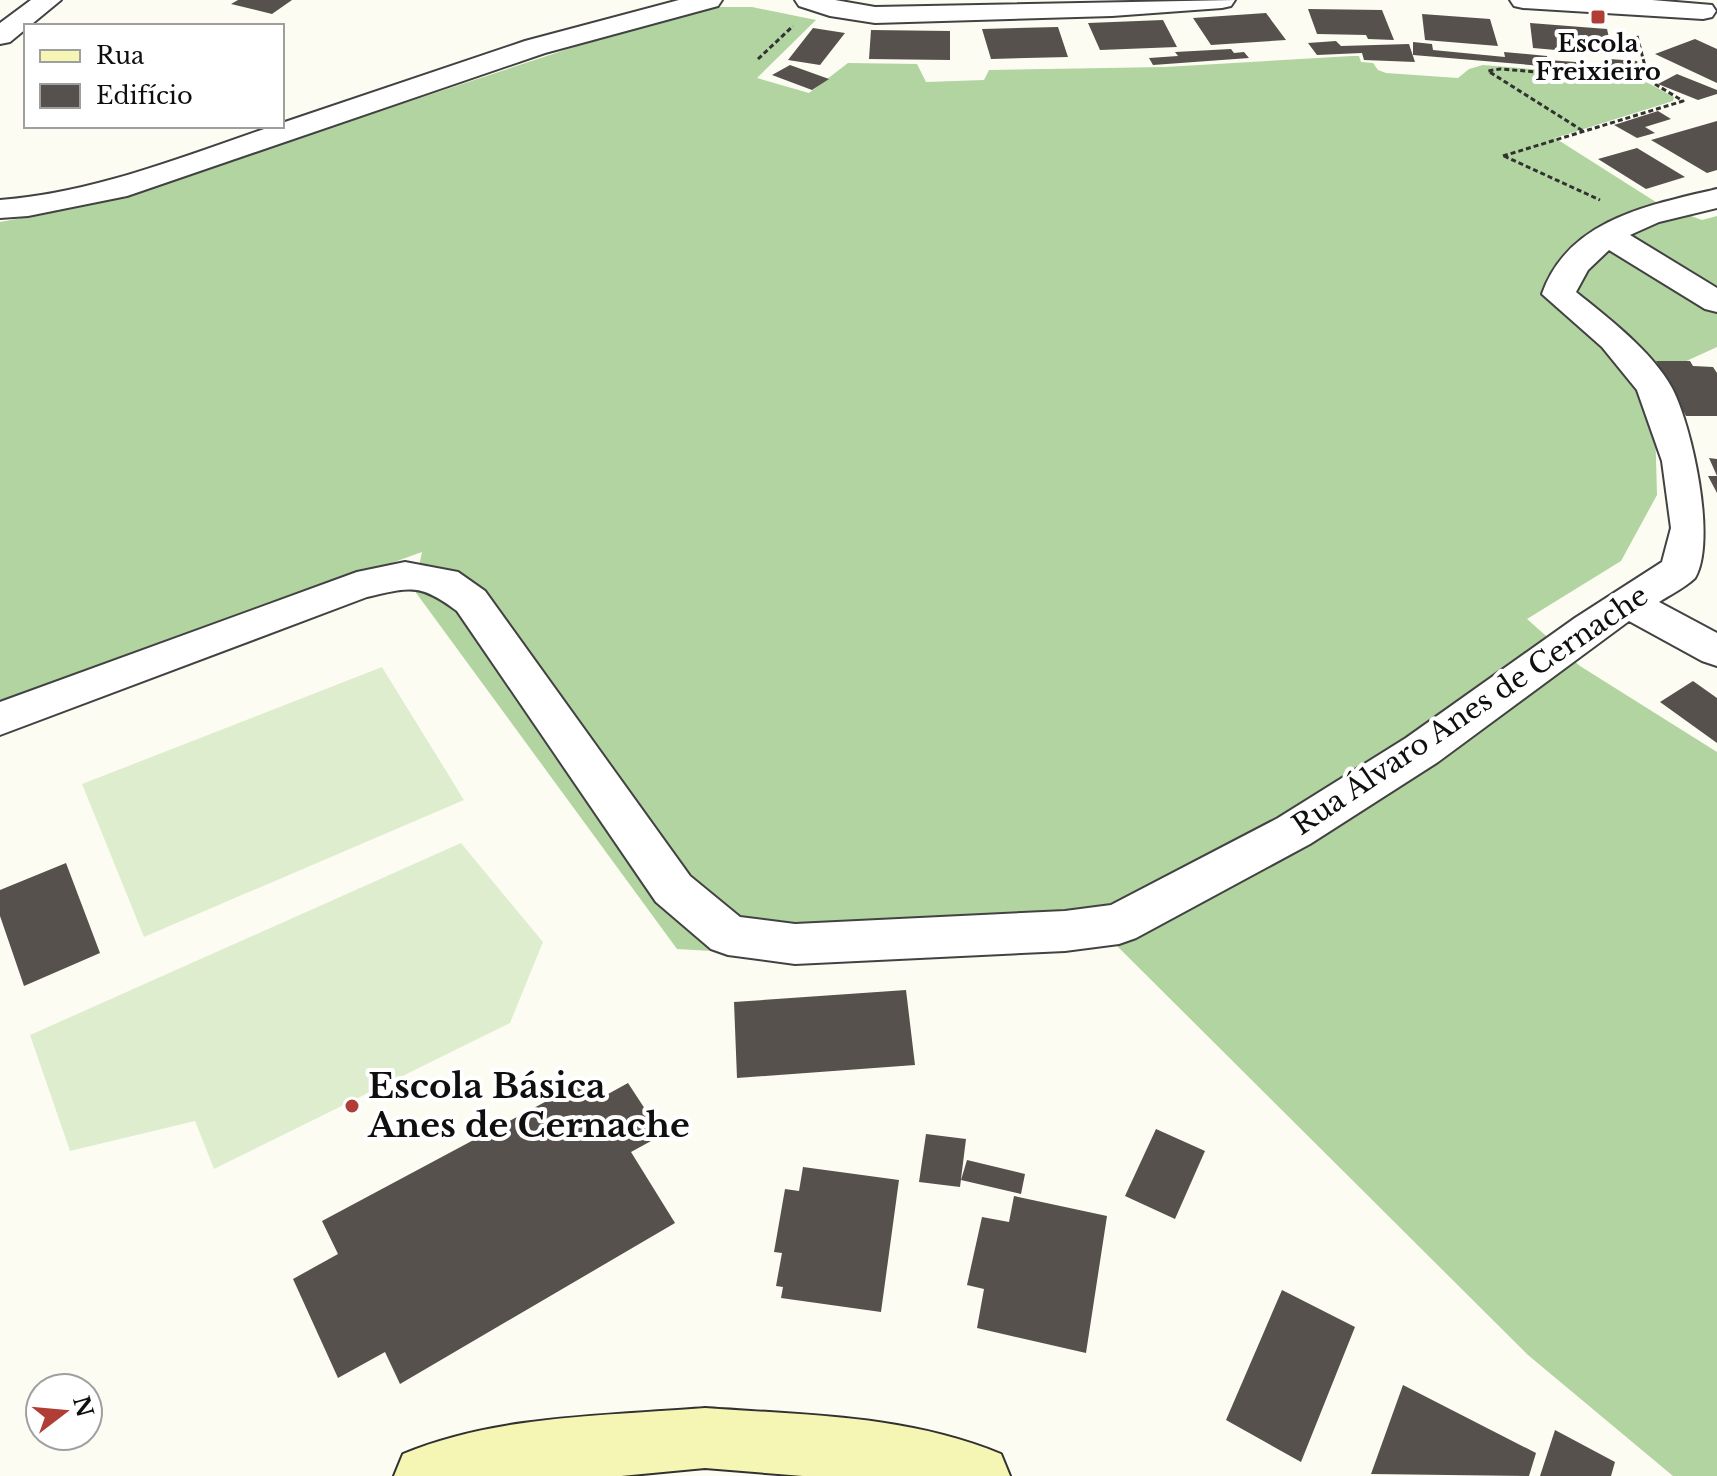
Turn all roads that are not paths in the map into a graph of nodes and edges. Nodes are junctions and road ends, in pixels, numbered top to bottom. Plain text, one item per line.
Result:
1 (48, 0) edge
2 (709, 0) edge
3 (1222, 0) edge
4 (1523, 0) edge
5 (812, 2) edge
6 (1705, 10) edge
7 (0, 36) edge
8 (1717, 198) edge
9 (0, 209) edge
10 (1625, 228) junction
11 (1717, 302) edge
12 (1703, 534) edge
13 (1628, 603) junction
14 (1717, 651) edge
15 (0, 719) edge
16 (425, 1476) edge
17 (979, 1476) edge

1 - 7 street
2 - 9 street
3 - 5 street
4 - 6 street
8 - 10 street, Rua Álvaro Anes de Cernache
10 - 11 street
10 - 12 street, Rua Álvaro Anes de Cernache
12 - 13 street, Rua Álvaro Anes de Cernache
13 - 14 street
13 - 15 street, Rua Álvaro Anes de Cernache
16 - 17 street

